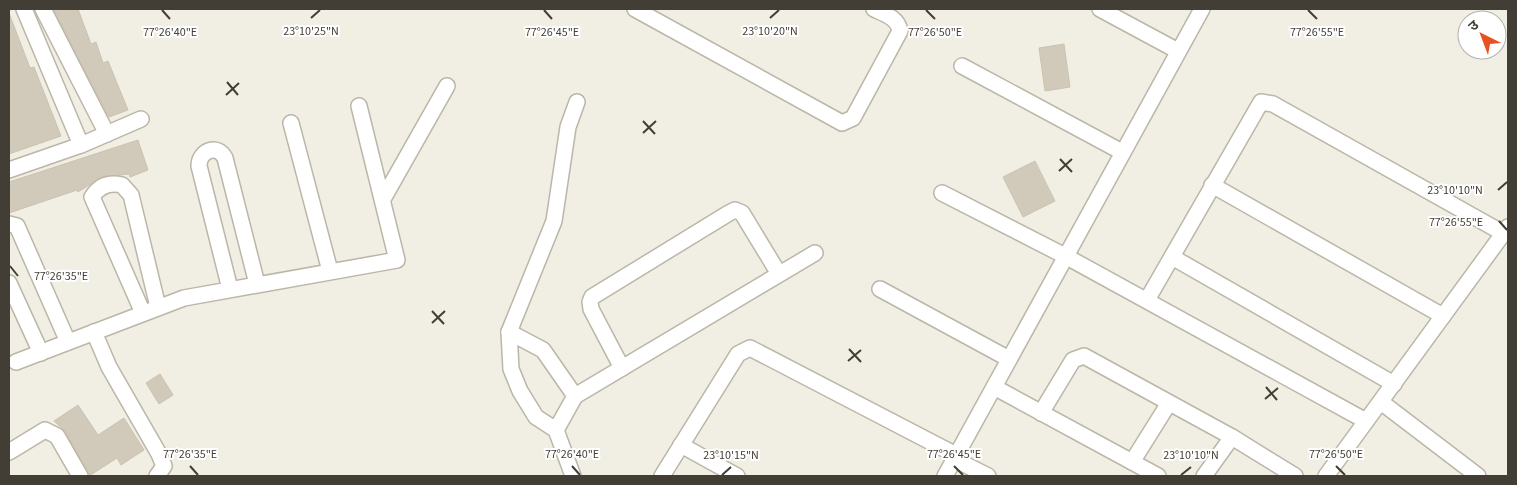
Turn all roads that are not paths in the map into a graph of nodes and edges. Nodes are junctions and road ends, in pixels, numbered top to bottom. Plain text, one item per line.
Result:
1 (24, 9) edge
2 (43, 9) edge
3 (635, 9) edge
4 (874, 9) edge
5 (1100, 9) edge
6 (1202, 9) edge
7 (1178, 51) junction
8 (962, 66) dead end
9 (447, 86) dead end
10 (577, 102) dead end
11 (359, 106) dead end
12 (141, 119) dead end
13 (291, 122) dead end
14 (107, 134) junction
15 (81, 145) junction
16 (1122, 152) junction
17 (9, 170) edge
18 (1212, 185) junction
19 (942, 193) dead end
20 (383, 199) junction
21 (9, 224) edge
22 (1506, 230) edge
23 (815, 253) dead end
24 (1067, 256) junction
25 (1172, 257) junction
26 (330, 271) junction
27 (779, 274) junction
28 (9, 284) edge
29 (257, 284) junction
30 (880, 288) dead end
31 (230, 289) junction
32 (1147, 300) junction
33 (158, 307) junction
34 (143, 313) junction
35 (1443, 316) junction
36 (94, 332) junction
37 (509, 332) junction
38 (68, 342) junction
39 (41, 353) junction
40 (1009, 359) junction
41 (16, 362) dead end
42 (622, 368) junction
43 (1394, 384) junction
44 (994, 387) junction
45 (575, 396) junction
46 (1169, 402) junction
47 (1381, 402) junction
48 (1041, 413) junction
49 (1366, 421) junction
50 (556, 430) junction
51 (1232, 437) junction
52 (681, 445) junction
53 (9, 452) edge
54 (955, 457) junction
55 (1132, 462) junction
56 (80, 476) edge
57 (159, 476) edge
58 (573, 476) edge
59 (662, 476) edge
60 (737, 476) edge
61 (945, 476) edge
62 (988, 476) edge
63 (1158, 476) edge
64 (1204, 476) edge
65 (1295, 476) edge
66 (1326, 476) edge
67 (1478, 476) edge

1 - 15 street
2 - 14 street
3 - 4 street
5 - 7 street
6 - 7 street
7 - 16 street
8 - 16 street
9 - 20 street
10 - 37 street
11 - 20 street
12 - 14 street
13 - 26 street
14 - 15 street
15 - 17 street
16 - 24 street
18 - 22 street
18 - 25 street
18 - 35 street
19 - 24 street
20 - 26 street
21 - 38 street
22 - 35 street
23 - 27 street
24 - 32 street
24 - 40 street
25 - 32 street
25 - 43 street
26 - 29 street
27 - 42 street
27 - 42 street
28 - 39 street
29 - 31 street
29 - 31 street
30 - 40 street
31 - 33 street
32 - 49 street
33 - 34 street
33 - 34 street
34 - 36 street
35 - 43 street
36 - 38 street
36 - 57 street
37 - 45 street
37 - 50 street
38 - 39 street
39 - 41 street
40 - 44 street
42 - 45 street
43 - 47 street
44 - 48 street
44 - 54 street
45 - 50 street
46 - 48 street
46 - 51 street
46 - 55 street
47 - 49 street
47 - 67 street
48 - 55 street
49 - 66 street
50 - 58 street
51 - 64 street
51 - 65 street
52 - 54 street
52 - 59 street
52 - 60 street
53 - 56 street
54 - 61 street
54 - 62 street
55 - 63 street

